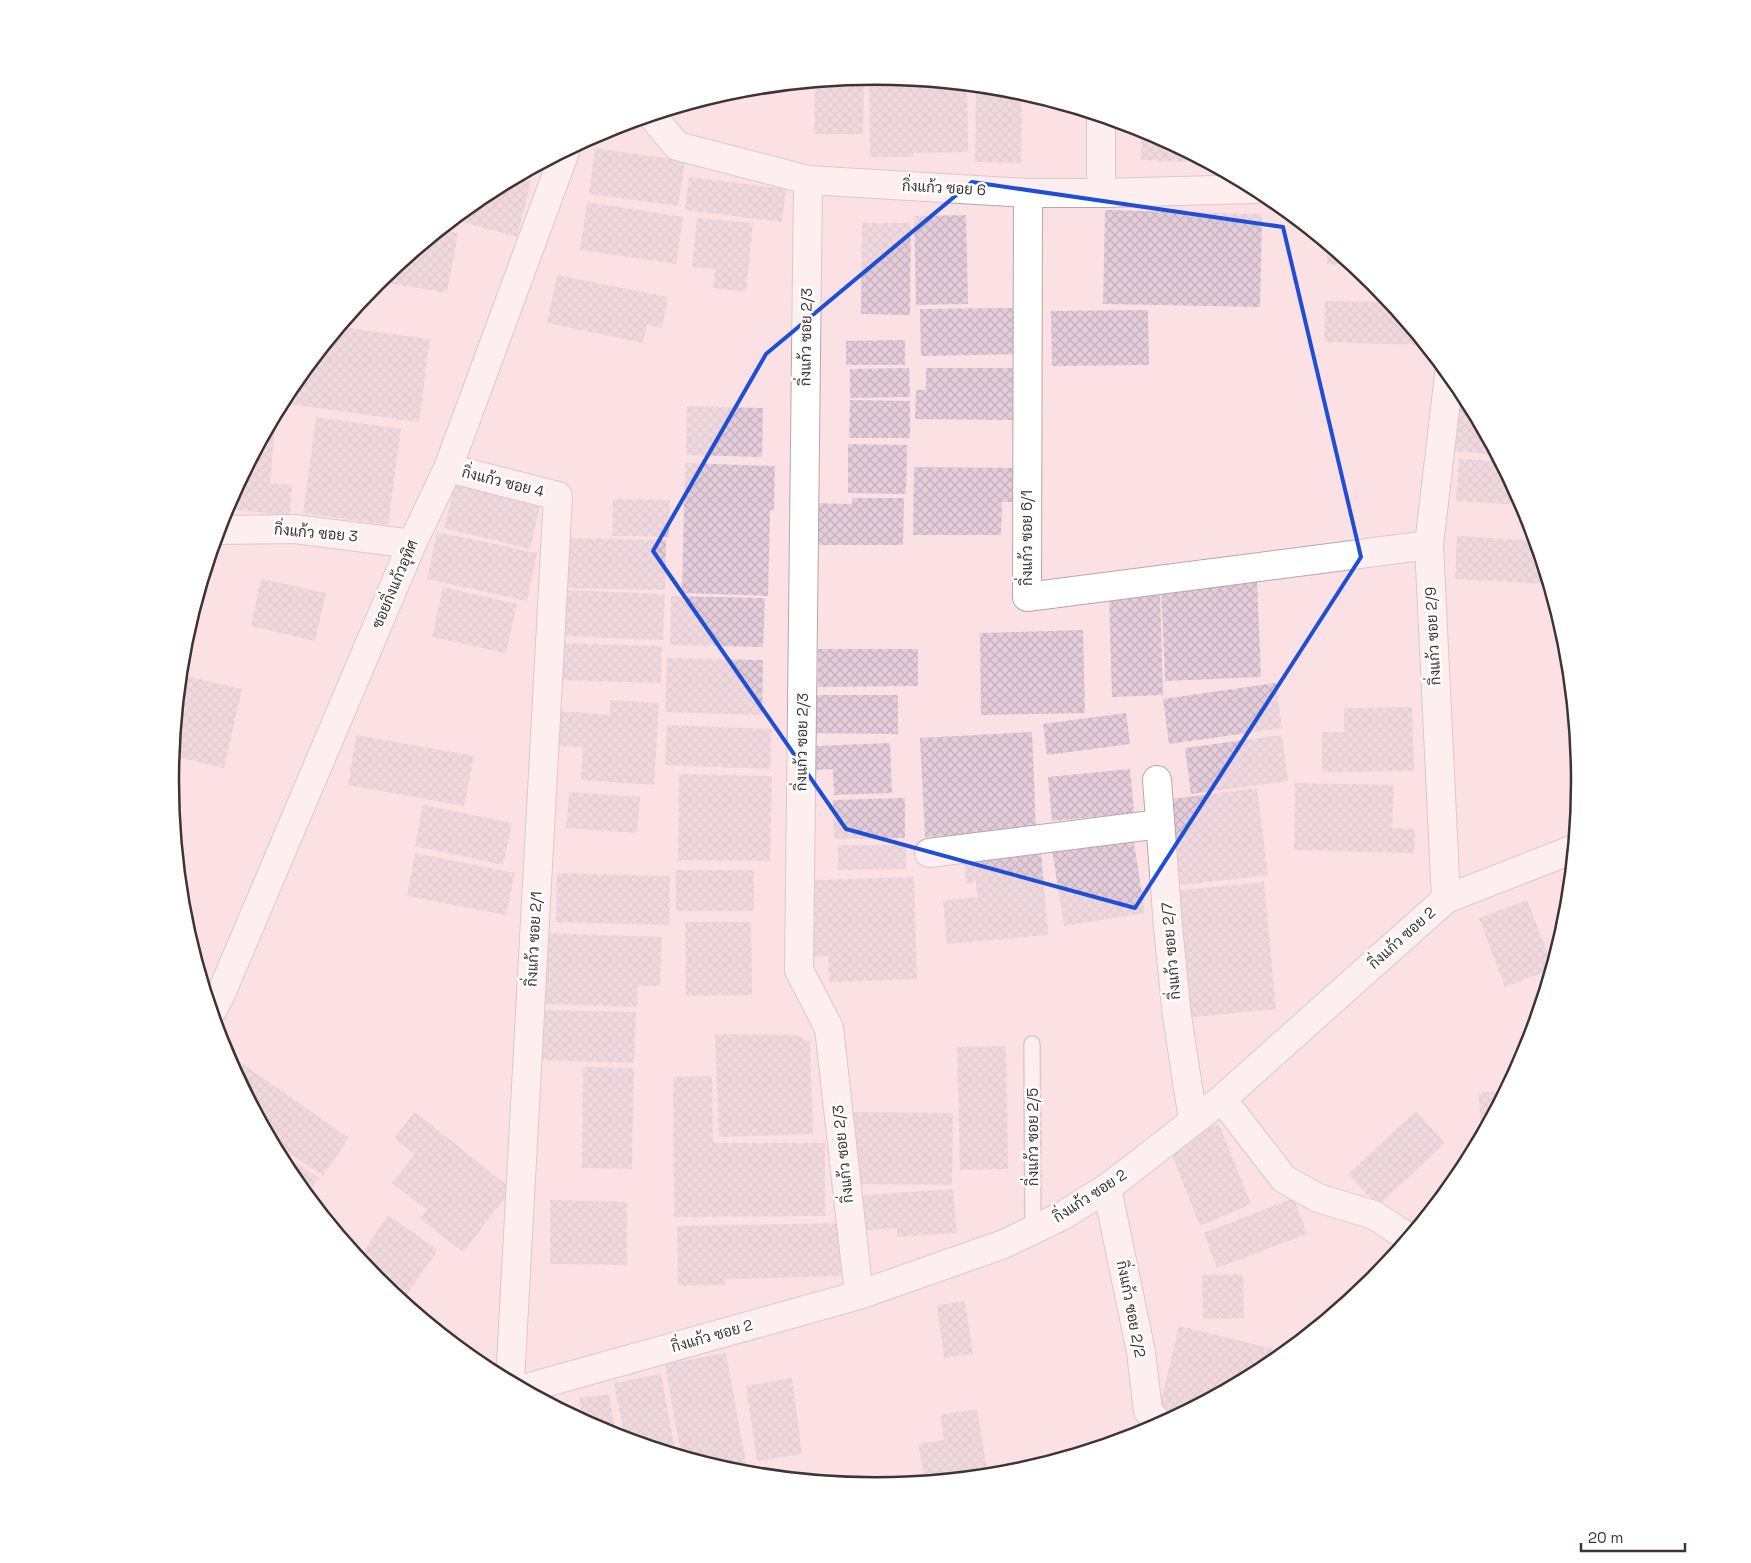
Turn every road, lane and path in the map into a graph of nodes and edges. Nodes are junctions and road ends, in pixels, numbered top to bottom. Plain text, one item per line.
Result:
1 (656, 121) edge
2 (1101, 123) edge
3 (562, 160) edge
4 (808, 180) junction
5 (1242, 189) edge
6 (1028, 193) junction
7 (1101, 193) junction
8 (1448, 385) edge
9 (448, 468) junction
10 (558, 496) joint
11 (226, 530) edge
12 (412, 544) junction
13 (1429, 545) junction
14 (1157, 780) dead end
15 (1160, 824) junction
16 (1568, 851) edge
17 (929, 853) dead end
18 (1446, 899) junction
19 (216, 1004) edge
20 (1032, 1044) dead end
21 (1222, 1099) junction
22 (1194, 1120) junction
23 (1106, 1188) junction
24 (1033, 1230) junction
25 (1404, 1235) edge
26 (859, 1294) junction
27 (510, 1375) edge
28 (531, 1387) edge
29 (1155, 1419) edge

1 - 4 street, กิ่งแก้ว ซอย 6
2 - 7 street
3 - 9 street, ซอยกิ่งแก้วอุทิศ
4 - 6 street, กิ่งแก้ว ซอย 6
4 - 26 street, กิ่งแก้ว ซอย 2/3
5 - 7 street, กิ่งแก้ว ซอย 6
6 - 7 street, กิ่งแก้ว ซอย 6
6 - 13 street, กิ่งแก้ว ซอย 6/1
8 - 13 street, กิ่งแก้ว ซอย 2/9
9 - 10 street, กิ่งแก้ว ซอย 4
9 - 12 street, ซอยกิ่งแก้วอุทิศ
10 - 27 street, กิ่งแก้ว ซอย 2/1
11 - 12 street, กิ่งแก้ว ซอย 3
12 - 19 street, ซอยกิ่งแก้วอุทิศ
13 - 18 street, กิ่งแก้ว ซอย 2/9
14 - 15 street, กิ่งแก้ว ซอย 2/7
15 - 17 street
15 - 22 street, กิ่งแก้ว ซอย 2/7
16 - 18 street, กิ่งแก้ว ซอย 2
18 - 21 street, กิ่งแก้ว ซอย 2
20 - 24 lane, กิ่งแก้ว ซอย 2/5
21 - 22 street, กิ่งแก้ว ซอย 2
21 - 25 street
22 - 23 street, กิ่งแก้ว ซอย 2
23 - 24 street, กิ่งแก้ว ซอย 2
23 - 29 street, กิ่งแก้ว ซอย 2/2
24 - 26 street, กิ่งแก้ว ซอย 2
26 - 28 street, กิ่งแก้ว ซอย 2

